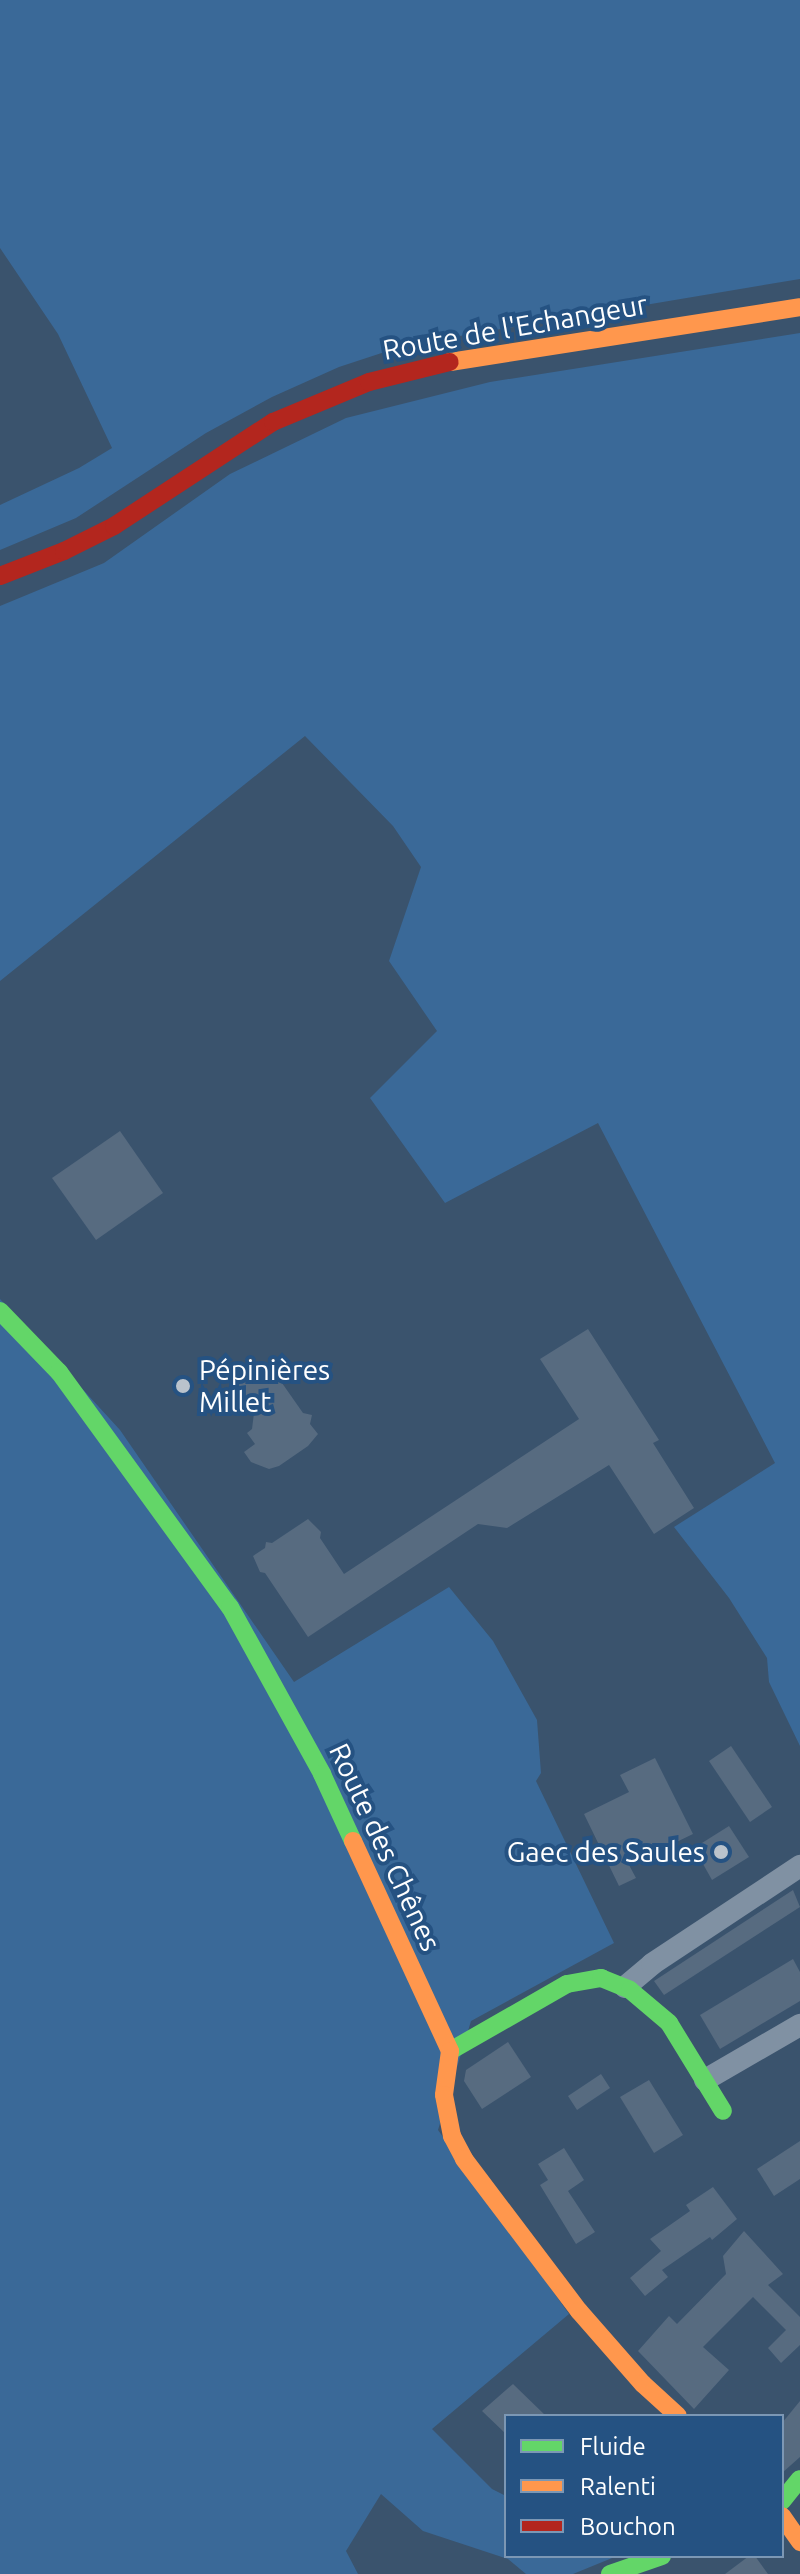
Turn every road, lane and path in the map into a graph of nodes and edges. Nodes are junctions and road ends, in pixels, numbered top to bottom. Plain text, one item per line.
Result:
1 (800, 307) edge
2 (0, 576) edge
3 (0, 1311) edge
4 (800, 1866) edge
5 (625, 1987) junction
6 (800, 2025) edge
7 (450, 2051) junction
8 (705, 2080) junction
9 (723, 2111) dead end
10 (676, 2414) edge
11 (800, 2479) edge
12 (784, 2499) edge
13 (784, 2519) edge
14 (800, 2542) edge
15 (656, 2558) edge
16 (610, 2574) edge

1 - 2 street, Route de l'Echangeur
3 - 7 street, Route des Chênes
4 - 5 street
5 - 7 street
5 - 8 street
6 - 8 street
7 - 10 street
8 - 9 street
11 - 12 street
13 - 14 street
15 - 16 street

